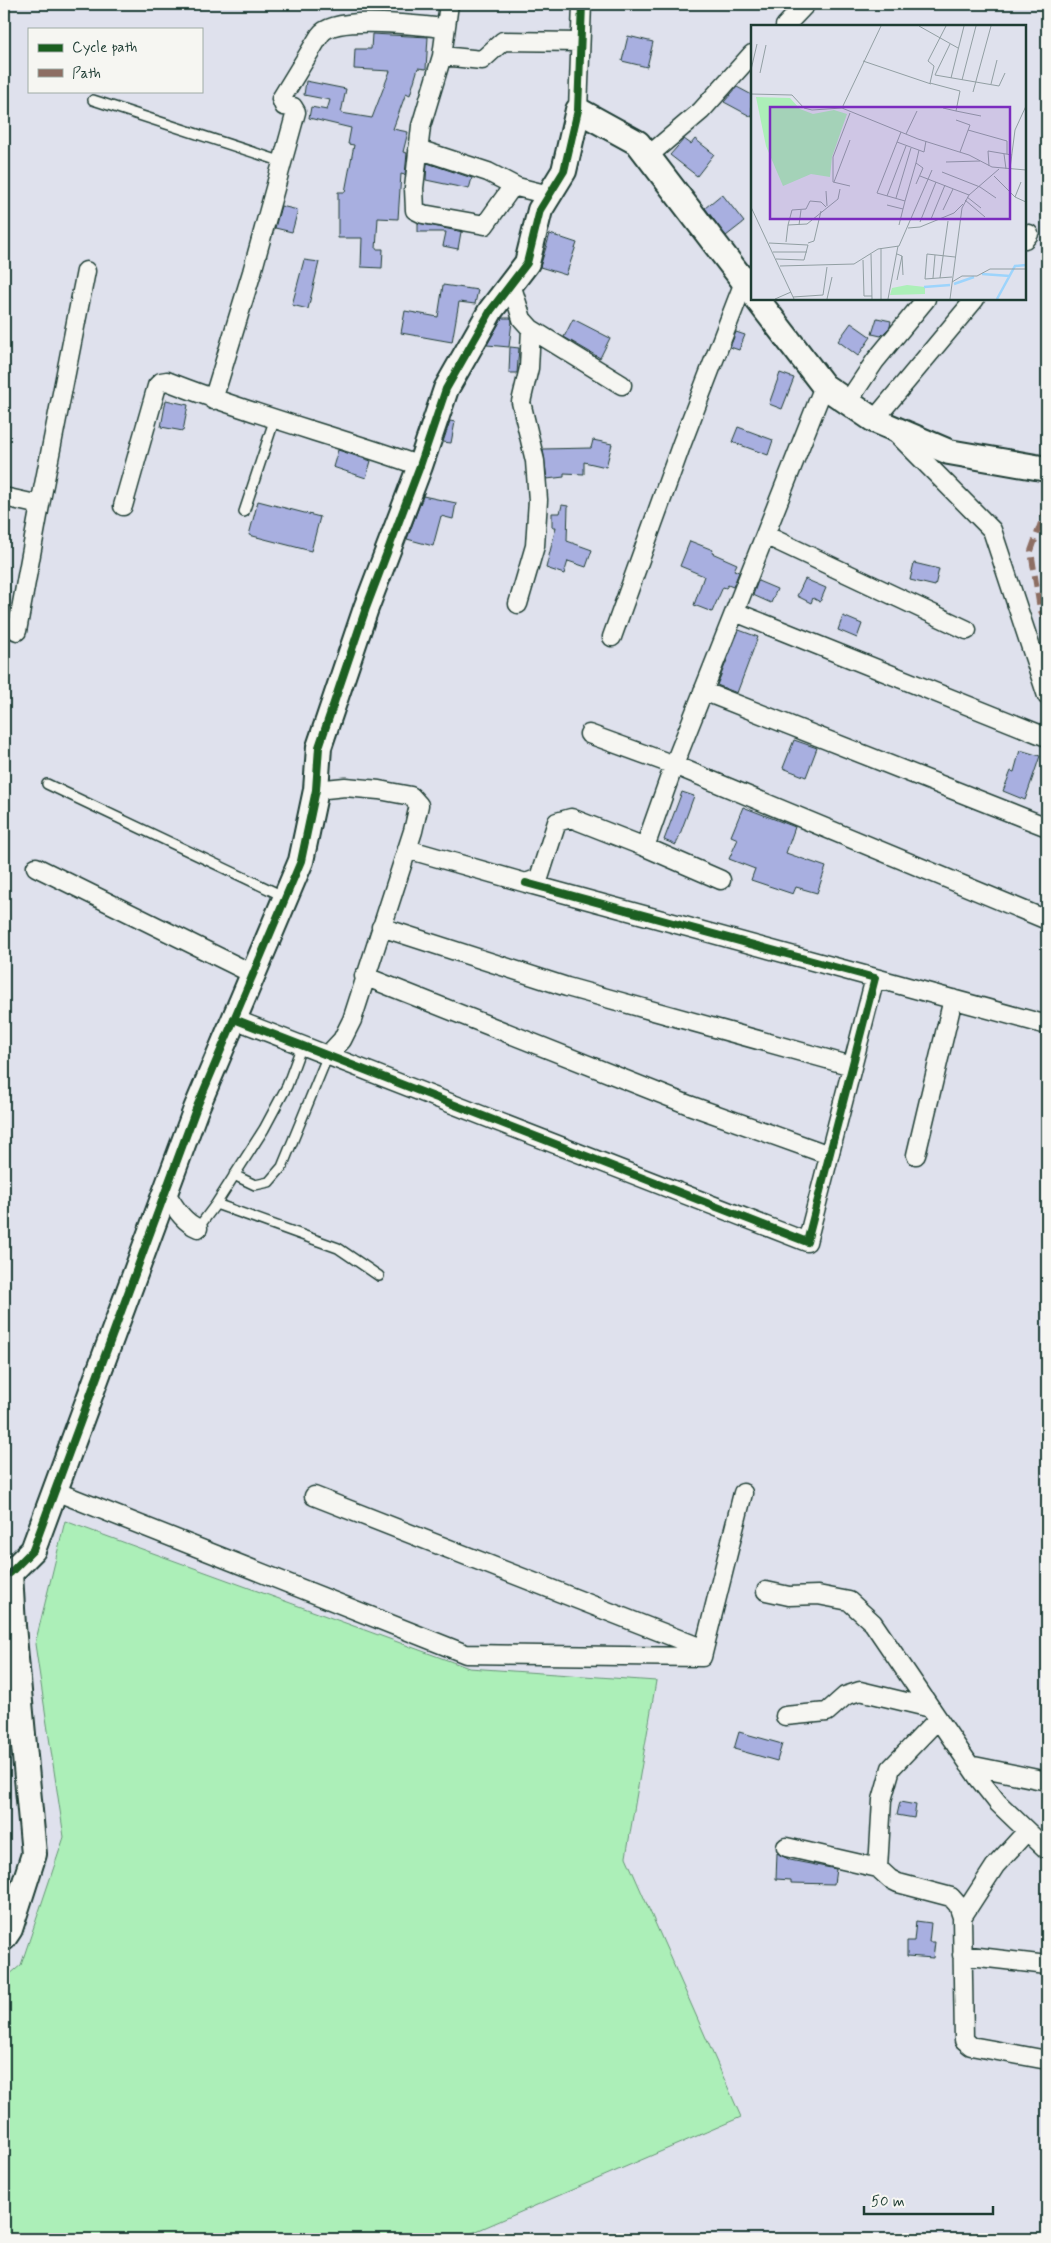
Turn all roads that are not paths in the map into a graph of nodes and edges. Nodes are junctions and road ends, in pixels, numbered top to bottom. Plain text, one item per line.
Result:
1 (449, 4) edge
2 (582, 4) edge
3 (806, 4) edge
4 (786, 25) edge
5 (444, 28) junction
6 (580, 42) junction
7 (751, 55) edge
8 (442, 56) junction
9 (93, 100) dead end
10 (578, 110) junction
11 (418, 149) junction
12 (648, 156) junction
13 (283, 162) junction
14 (517, 187) junction
15 (549, 195) junction
16 (86, 271) dead end
17 (511, 284) junction
18 (751, 286) edge
19 (751, 289) edge
20 (761, 300) edge
21 (925, 300) edge
22 (974, 300) edge
23 (530, 329) junction
24 (622, 385) dead end
25 (824, 386) junction
26 (213, 400) junction
27 (847, 403) junction
28 (275, 418) junction
29 (882, 423) junction
30 (420, 466) junction
31 (1047, 469) edge
32 (4, 497) edge
33 (40, 505) junction
34 (123, 506) dead end
35 (244, 512) dead end
36 (765, 535) junction
37 (518, 604) dead end
38 (734, 612) junction
39 (967, 630) dead end
40 (17, 631) dead end
41 (612, 637) dead end
42 (703, 691) junction
43 (1047, 696) edge
44 (589, 734) dead end
45 (1044, 736) dead end
46 (674, 764) junction
47 (47, 784) dead end
48 (316, 790) junction
49 (1047, 827) edge
50 (645, 847) junction
51 (407, 849) junction
52 (36, 867) dead end
53 (722, 880) dead end
54 (526, 883) junction
55 (286, 897) junction
56 (1047, 920) edge
57 (381, 927) junction
58 (253, 974) junction
59 (364, 976) junction
60 (875, 978) junction
61 (953, 1000) junction
62 (234, 1019) junction
63 (1047, 1025) edge
64 (302, 1045) junction
65 (328, 1055) junction
66 (852, 1066) junction
67 (829, 1155) junction
68 (916, 1155) dead end
69 (234, 1175) junction
70 (165, 1192) junction
71 (216, 1204) junction
72 (198, 1228) joint
73 (379, 1276) dead end
74 (55, 1491) junction
75 (743, 1493) dead end
76 (314, 1496) dead end
77 (7, 1572) edge
78 (766, 1591) dead end
79 (704, 1650) junction
80 (934, 1714) junction
81 (785, 1716) dead end
82 (969, 1765) junction
83 (1047, 1782) edge
84 (1027, 1831) junction
85 (786, 1847) dead end
86 (1047, 1850) edge
87 (878, 1868) junction
88 (962, 1917) junction
89 (4, 1938) edge
90 (962, 1954) junction
91 (1047, 1965) edge
92 (1047, 2060) edge

1 - 5 street
2 - 6 street
3 - 4 street
5 - 8 street
5 - 13 street
6 - 8 street
6 - 10 street
7 - 12 street
8 - 11 street
9 - 13 lane
10 - 12 street
10 - 15 street
11 - 14 street
11 - 14 street
12 - 18 street
13 - 26 street
14 - 15 street
15 - 17 street
16 - 33 street
17 - 23 street
17 - 30 street
19 - 41 street
20 - 25 street
21 - 27 street
22 - 29 street
23 - 24 street
23 - 37 street
25 - 27 street
25 - 36 street
26 - 28 street
26 - 34 street
27 - 29 street
28 - 30 street
28 - 35 lane
29 - 31 street
29 - 43 street
30 - 48 street
32 - 33 street
33 - 40 street
36 - 38 street
36 - 39 street
38 - 42 street
38 - 45 street
42 - 46 street
42 - 49 street
44 - 46 street
46 - 50 street
46 - 56 street
47 - 55 lane
48 - 51 street
48 - 55 street
50 - 53 street
50 - 54 street
51 - 54 street
51 - 57 street
52 - 58 street
54 - 60 street
55 - 58 street
57 - 59 street
57 - 66 street
58 - 62 street
59 - 65 street
59 - 67 street
60 - 61 street
60 - 66 street
61 - 63 street
61 - 68 street
62 - 64 street
62 - 70 street
64 - 65 street
64 - 69 lane
65 - 67 street
65 - 69 lane
66 - 67 street
69 - 71 lane
70 - 72 street
70 - 74 street
71 - 72 lane
71 - 73 lane
74 - 77 street
74 - 79 street
75 - 79 street
76 - 79 street
77 - 89 street
78 - 80 street
80 - 81 street
80 - 82 street
80 - 87 street
82 - 83 street
82 - 84 street
84 - 86 street
84 - 88 street
85 - 87 street
87 - 88 street
88 - 90 street
90 - 91 street
90 - 92 street

